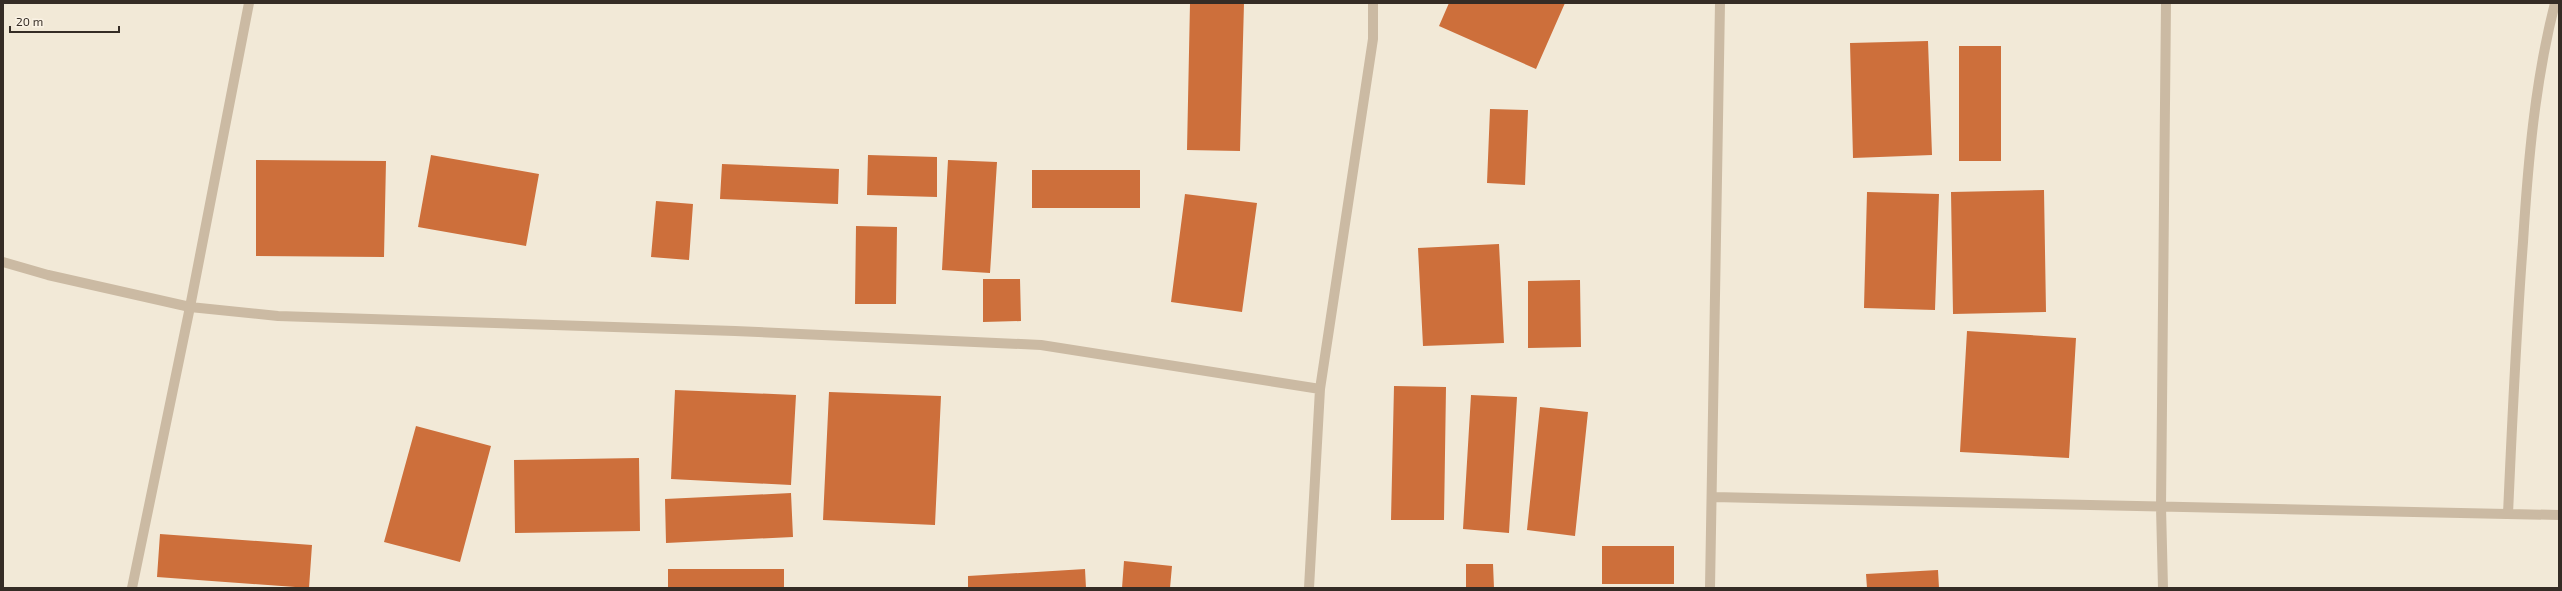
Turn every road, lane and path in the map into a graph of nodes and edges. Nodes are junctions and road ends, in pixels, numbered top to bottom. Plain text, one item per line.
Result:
1 (249, 3) edge
2 (1373, 3) edge
3 (1720, 3) edge
4 (2166, 3) edge
5 (2555, 3) edge
6 (3, 262) edge
7 (190, 307) junction
8 (1320, 388) junction
9 (1713, 497) junction
10 (2161, 507) junction
11 (2508, 514) junction
12 (2559, 515) edge
13 (132, 588) edge
14 (1309, 588) edge
15 (1710, 588) edge
16 (2163, 588) edge

1 - 7 street
2 - 8 street
3 - 9 street
4 - 10 street
5 - 11 street
6 - 7 street
7 - 8 street
7 - 13 street
8 - 14 street
9 - 10 street
9 - 15 street
10 - 11 street
10 - 16 street
11 - 12 street

